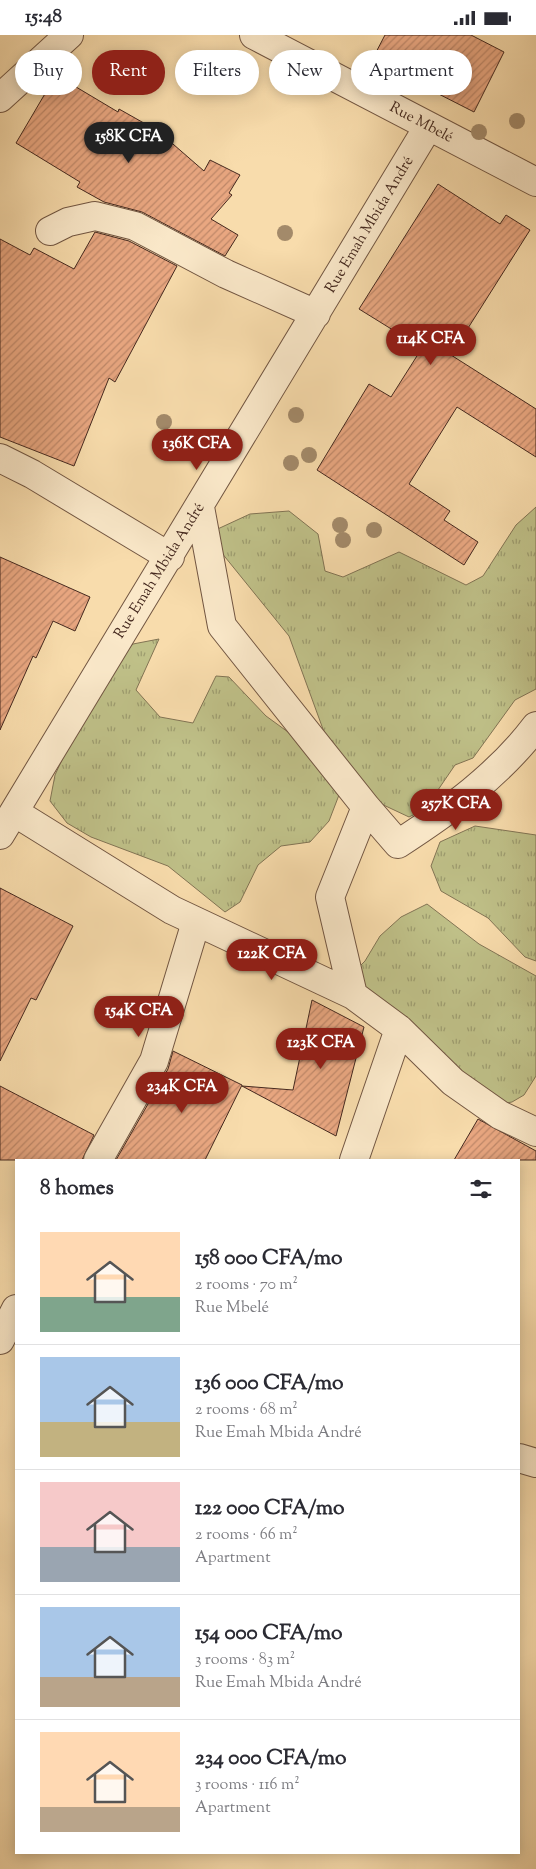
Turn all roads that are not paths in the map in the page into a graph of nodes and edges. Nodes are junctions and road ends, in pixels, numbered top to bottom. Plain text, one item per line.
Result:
1 (69, 35) edge
2 (254, 35) edge
3 (0, 98) edge
4 (428, 127) junction
5 (536, 183) edge
6 (50, 231) dead end
7 (316, 314) junction
8 (0, 458) edge
9 (200, 507) junction
10 (170, 557) junction
11 (536, 726) edge
12 (366, 807) junction
13 (14, 812) junction
14 (0, 835) edge
15 (196, 922) junction
16 (353, 995) junction
17 (399, 1029) junction
18 (536, 1132) edge
19 (99, 1159) edge
20 (354, 1159) edge
21 (15, 1311) edge
22 (0, 1340) edge
23 (520, 1458) edge
24 (536, 1463) edge

1 - 3 street
2 - 4 street, Rue Mbelé
4 - 5 street, Rue Mbelé
4 - 7 street, Rue Emah Mbida André
6 - 7 street
7 - 9 street, Rue Emah Mbida André
8 - 10 street
9 - 10 street, Rue Emah Mbida André
9 - 12 street
10 - 13 street, Rue Emah Mbida André
11 - 12 street
12 - 16 street
13 - 14 street, Rue Emah Mbida André
13 - 15 street
15 - 16 street
15 - 19 street
16 - 17 street
17 - 18 street
17 - 20 street
21 - 22 street
23 - 24 street

